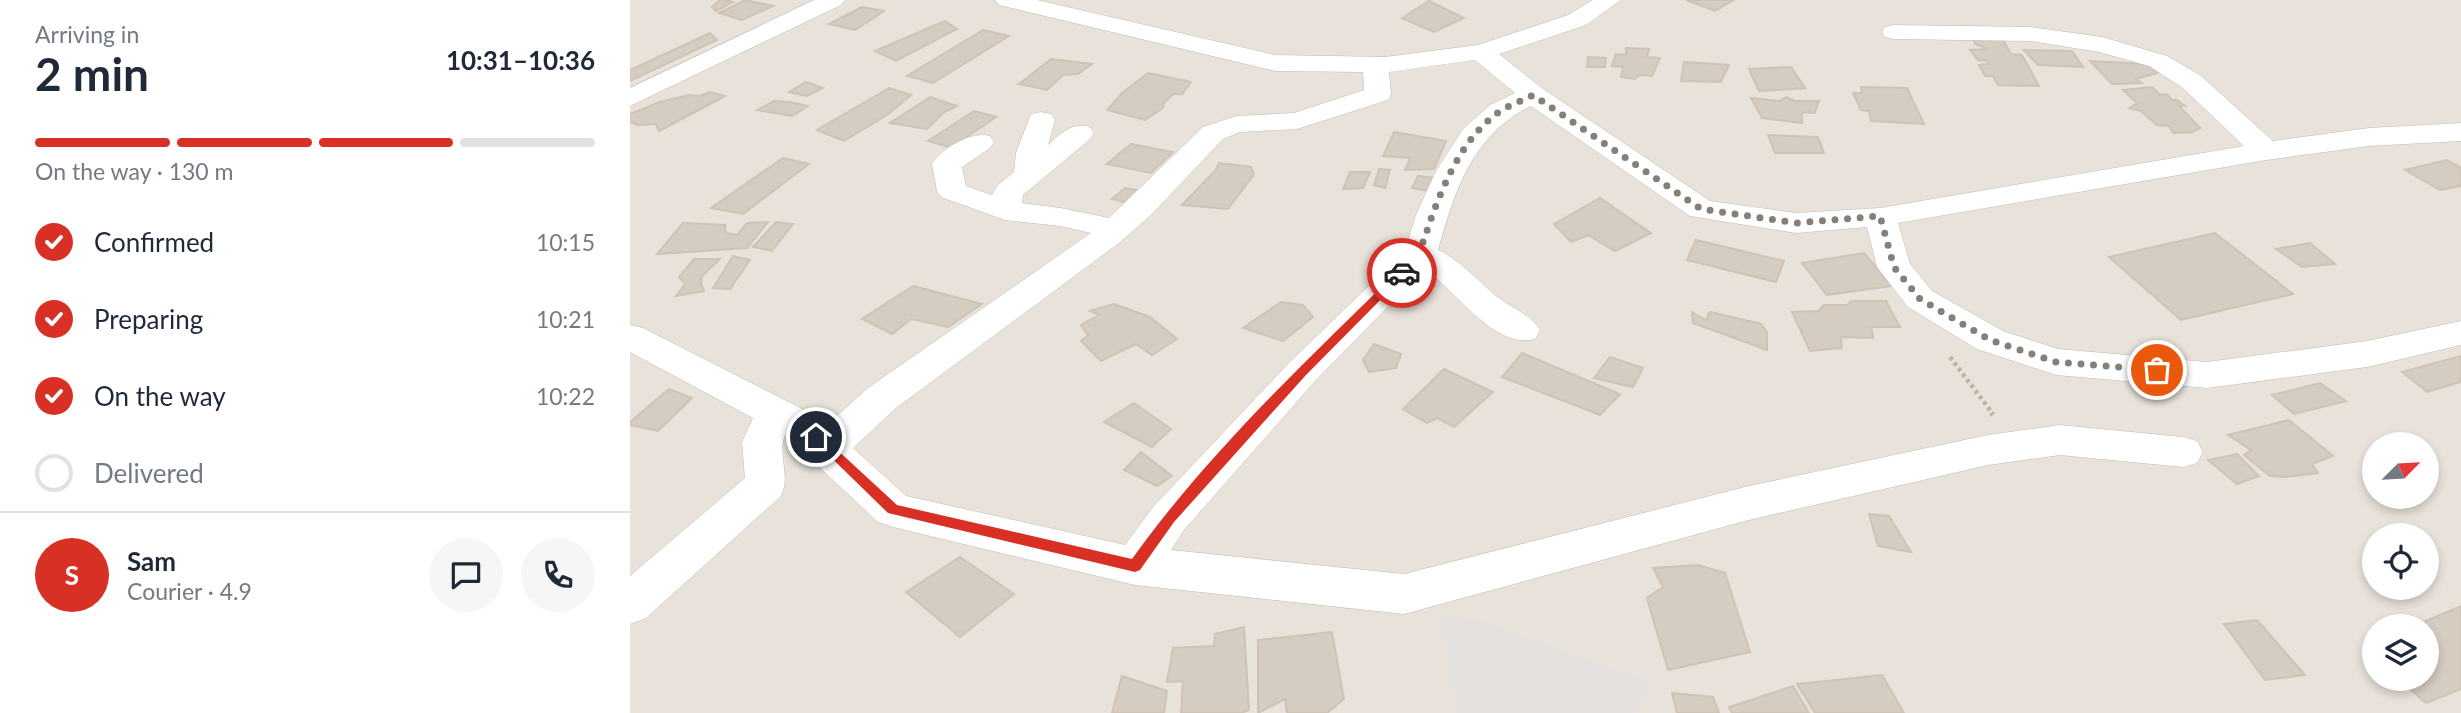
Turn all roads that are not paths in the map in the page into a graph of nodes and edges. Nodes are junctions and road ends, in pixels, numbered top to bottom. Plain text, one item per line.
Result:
1 (833, 0) edge
2 (1007, 0) edge
3 (1609, 0) edge
4 (1894, 32) dead end
5 (1480, 52) junction
6 (1375, 65) junction
7 (1533, 95) junction
8 (630, 98) edge
9 (1041, 120) dead end
10 (2461, 132) edge
11 (1080, 133) dead end
12 (980, 142) dead end
13 (2266, 151) junction
14 (1029, 175) junction
15 (1005, 211) junction
16 (1880, 216) junction
17 (1115, 229) junction
18 (1420, 254) junction
19 (1522, 330) dead end
20 (2461, 333) edge
21 (630, 337) edge
22 (775, 412) junction
23 (827, 448) junction
24 (2183, 452) dead end
25 (1135, 566) junction
26 (630, 604) edge

1 - 8 street
2 - 6 street
3 - 5 street
4 - 13 street
5 - 6 street
5 - 7 street
6 - 17 street
7 - 16 street
7 - 18 street
9 - 14 street
10 - 13 street
11 - 14 street
12 - 15 street
13 - 16 street
14 - 15 street
15 - 17 street
16 - 20 street
17 - 23 street
18 - 19 street
18 - 25 street
21 - 22 street
22 - 23 street
22 - 26 street
23 - 25 street
24 - 25 street

